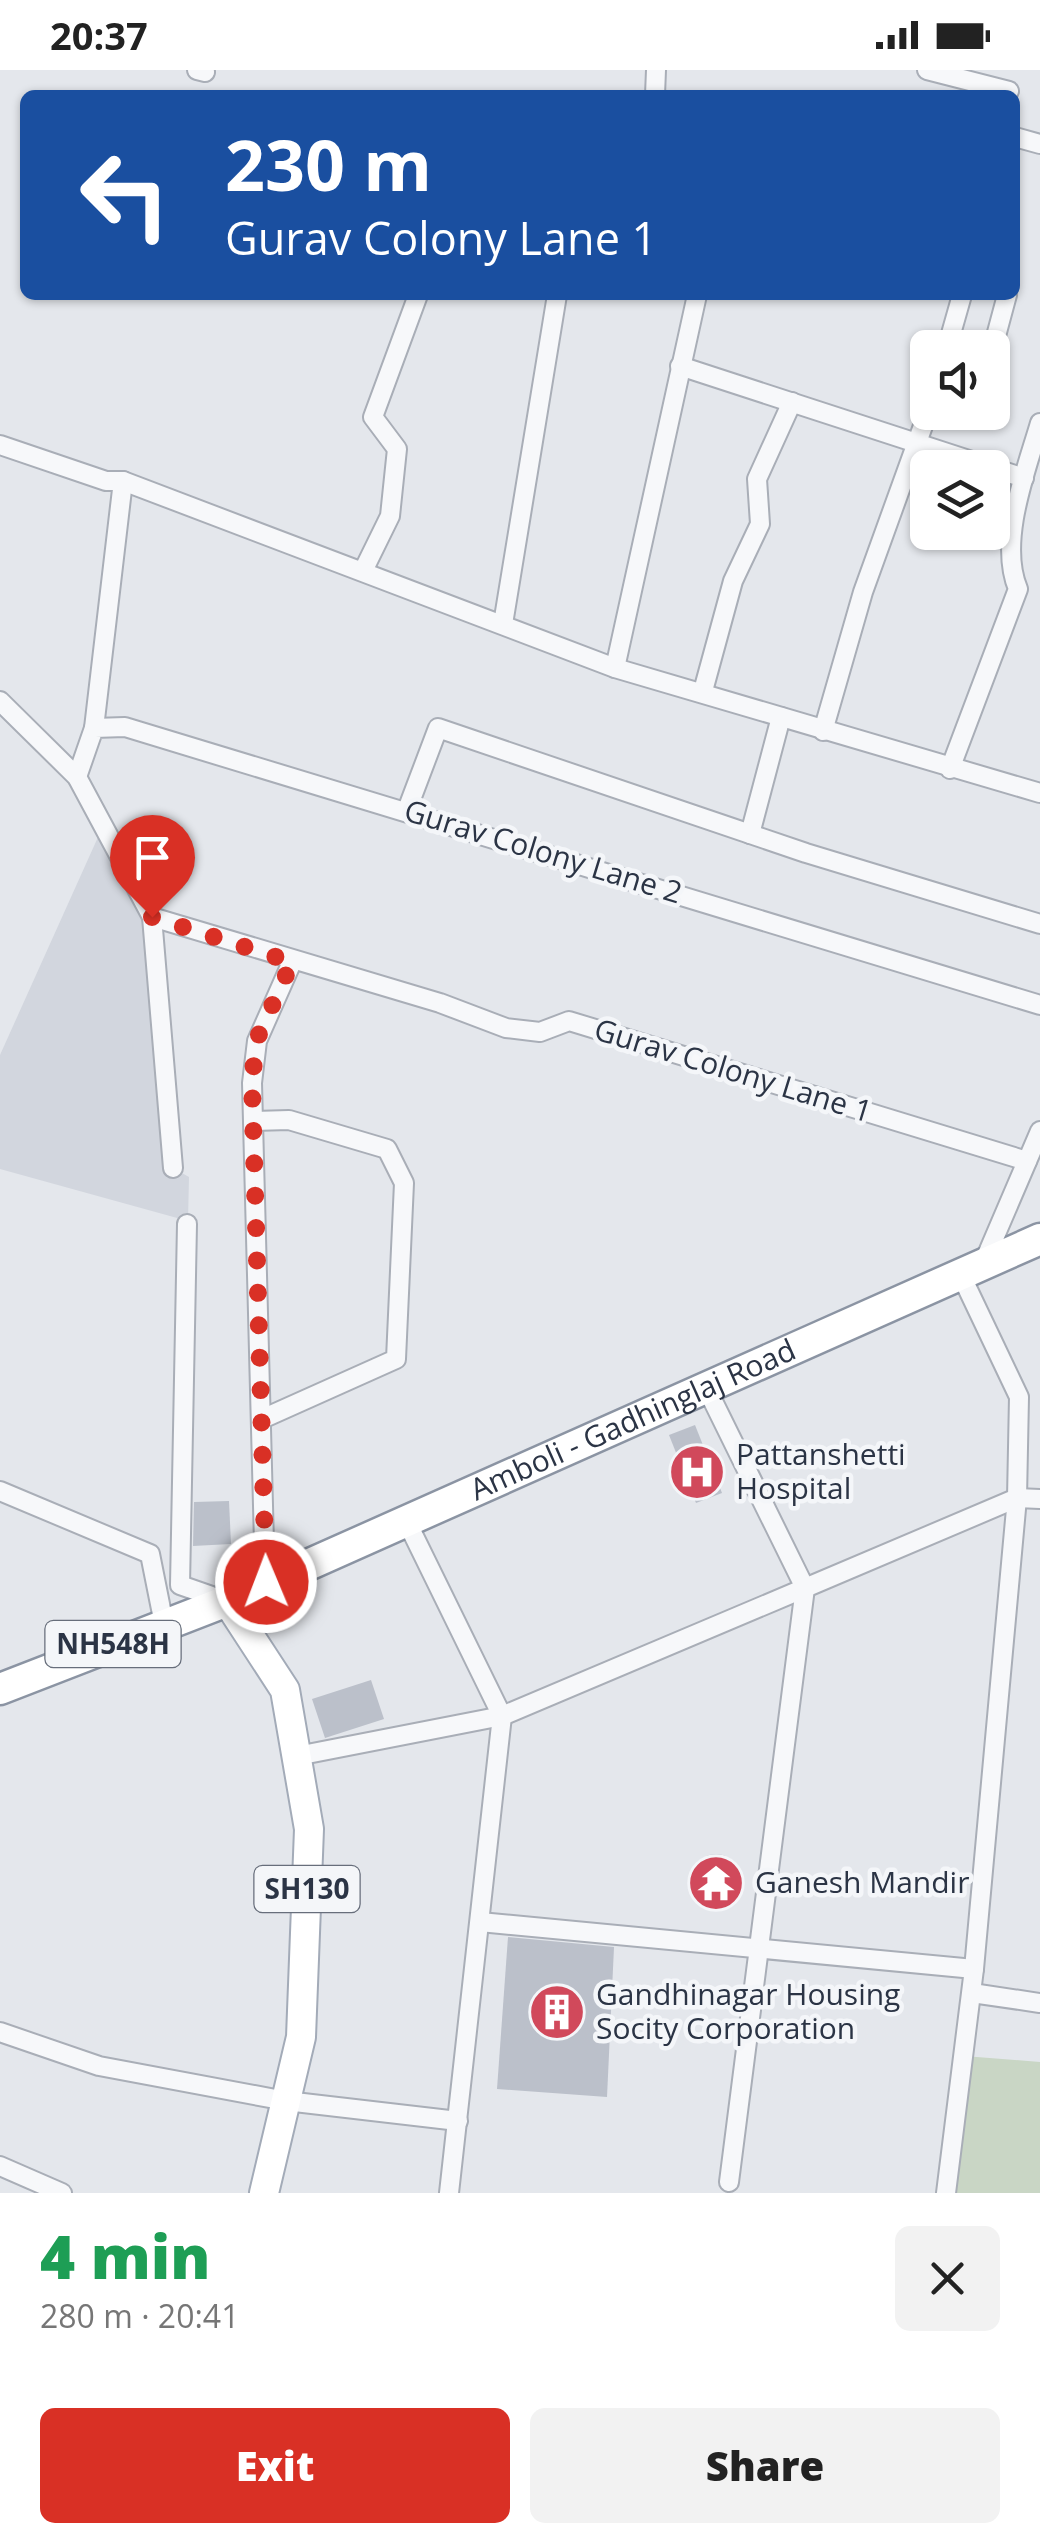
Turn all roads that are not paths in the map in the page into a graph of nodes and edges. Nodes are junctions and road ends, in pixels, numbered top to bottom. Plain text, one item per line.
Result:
1 (927, 70) edge
2 (997, 90) edge
3 (416, 300) edge
4 (556, 300) edge
5 (696, 300) edge
6 (961, 300) edge
7 (1006, 300) edge
8 (952, 330) edge
9 (998, 330) edge
10 (680, 366) junction
11 (792, 402) junction
12 (1040, 423) edge
13 (923, 430) edge
14 (920, 442) junction
15 (0, 445) edge
16 (1024, 478) junction
17 (123, 481) junction
18 (364, 569) junction
19 (503, 624) junction
20 (615, 668) junction
21 (703, 691) junction
22 (0, 701) edge
23 (781, 717) junction
24 (94, 728) junction
25 (823, 731) junction
26 (950, 770) junction
27 (76, 776) junction
28 (1040, 793) edge
29 (408, 810) junction
30 (750, 834) junction
31 (152, 917) junction
32 (1040, 924) edge
33 (292, 962) junction
34 (1040, 1004) edge
35 (254, 1121) junction
36 (1040, 1131) edge
37 (1027, 1161) junction
38 (173, 1168) dead end
39 (187, 1224) dead end
40 (1040, 1240) edge
41 (972, 1270) junction
42 (706, 1388) junction
43 (262, 1419) junction
44 (0, 1492) edge
45 (1016, 1498) junction
46 (1040, 1499) edge
47 (406, 1520) junction
48 (266, 1582) junction
49 (804, 1588) junction
50 (227, 1601) junction
51 (164, 1624) junction
52 (0, 1689) edge
53 (502, 1716) junction
54 (296, 1756) junction
55 (480, 1922) junction
56 (758, 1948) junction
57 (974, 1969) junction
58 (972, 1992) junction
59 (1040, 2002) edge
60 (0, 2032) edge
61 (286, 2101) junction
62 (458, 2120) junction
63 (0, 2166) edge
64 (729, 2182) dead end
65 (62, 2193) edge
66 (264, 2193) edge
67 (449, 2193) edge
68 (946, 2193) edge

1 - 2 street
3 - 18 street
4 - 19 street
5 - 10 street
6 - 8 street
7 - 9 street
10 - 11 street
10 - 20 street
11 - 14 street
11 - 21 street
12 - 16 street
13 - 14 street
14 - 16 street
14 - 25 street
15 - 17 street
16 - 26 street
17 - 18 street
17 - 24 street
18 - 19 street
19 - 20 street
20 - 21 street
21 - 23 street
22 - 27 street
23 - 25 street
23 - 30 street
24 - 27 street
24 - 29 street, Gurav Colony Lane 2
25 - 26 street
26 - 28 street
27 - 31 street
29 - 30 street
29 - 34 street, Gurav Colony Lane 2
30 - 32 street
31 - 33 street, Gurav Colony Lane 1
31 - 38 street
33 - 35 street
33 - 37 street, Gurav Colony Lane 1
35 - 43 street
35 - 43 street
36 - 37 street
37 - 41 street
39 - 50 street
40 - 41 highway, Amboli - Gadhinglaj Road / NH548H
41 - 42 highway, Amboli - Gadhinglaj Road / NH548H
41 - 45 street
42 - 47 highway, Amboli - Gadhinglaj Road / NH548H
42 - 49 street
43 - 48 street
44 - 51 street
45 - 46 street
45 - 49 street
45 - 57 street
47 - 48 highway, Amboli - Gadhinglaj Road / NH548H
47 - 53 street
48 - 50 highway, Amboli - Gadhinglaj Road / NH548H
49 - 53 street
49 - 56 street
50 - 51 highway, NH548H
50 - 54 main road, SH130
51 - 52 highway, NH548H
53 - 54 street
53 - 55 street
54 - 61 main road, SH130
55 - 56 street
55 - 62 street
56 - 57 street
56 - 64 street
57 - 58 street
58 - 59 street
58 - 68 street
60 - 61 street
61 - 62 street
61 - 66 main road, SH130
62 - 67 street
63 - 65 street

